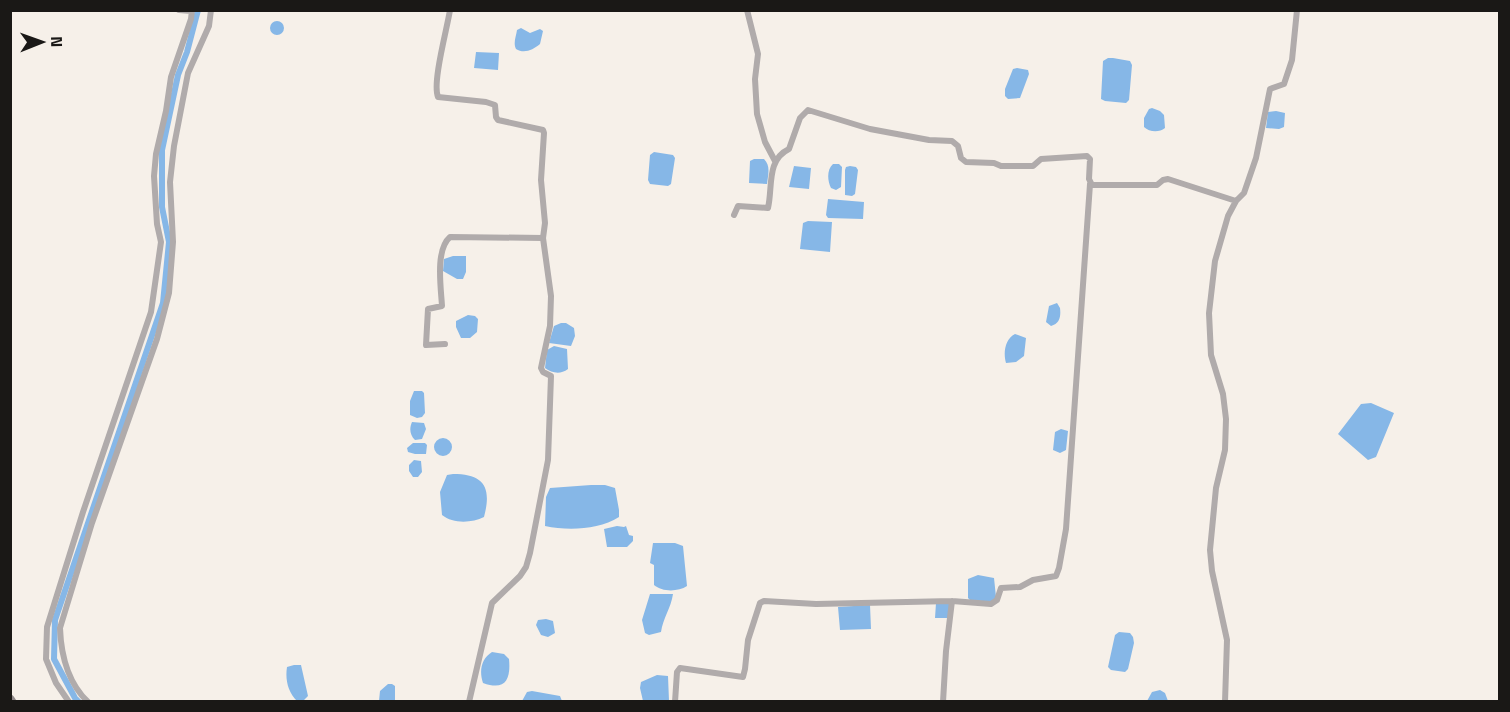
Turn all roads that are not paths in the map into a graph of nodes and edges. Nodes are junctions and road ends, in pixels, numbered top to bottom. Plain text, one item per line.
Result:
1 (179, 10) edge
2 (211, 10) edge
3 (450, 10) edge
4 (747, 10) edge
5 (1297, 10) edge
6 (191, 11) edge
7 (775, 161) junction
8 (1090, 184) junction
9 (1236, 201) junction
10 (734, 215) dead end
11 (543, 238) junction
12 (445, 344) dead end
13 (952, 602) junction
14 (69, 702) edge
15 (87, 702) edge
16 (469, 702) edge
17 (675, 702) edge
18 (943, 702) edge
19 (1225, 702) edge

1 - 6 street
2 - 15 street
3 - 11 street
4 - 7 street
5 - 9 street
6 - 14 street
7 - 8 street
7 - 10 street
8 - 9 street
8 - 13 street
9 - 19 street
11 - 12 street
11 - 16 street
13 - 17 street
13 - 18 street

